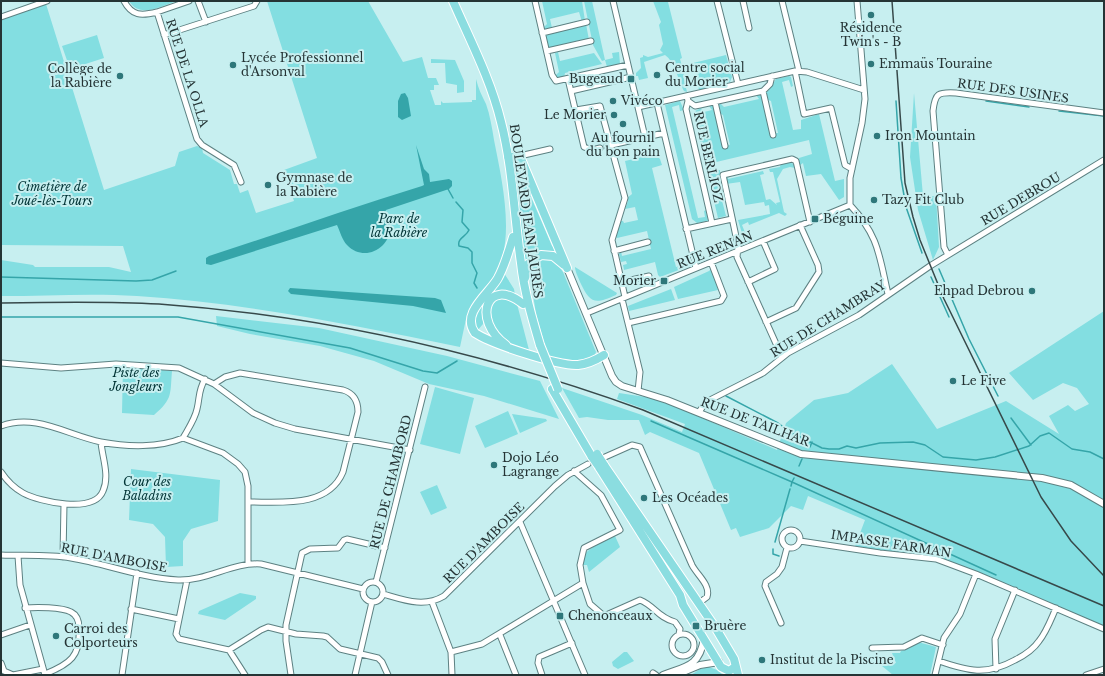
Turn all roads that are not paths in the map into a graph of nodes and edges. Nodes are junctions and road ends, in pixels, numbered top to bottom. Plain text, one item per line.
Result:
1 (47, 1) edge
2 (124, 1) edge
3 (189, 1) edge
4 (198, 1) edge
5 (257, 1) edge
6 (453, 1) edge
7 (535, 1) edge
8 (613, 1) edge
9 (717, 1) edge
10 (742, 1) edge
11 (782, 1) edge
12 (857, 1) edge
13 (33, 3) edge
14 (157, 12) junction
15 (1, 17) edge
16 (206, 22) junction
17 (587, 22) dead end
18 (749, 28) dead end
19 (542, 33) junction
20 (164, 35) junction
21 (591, 42) dead end
22 (547, 51) junction
23 (478, 59) junction
24 (628, 65) junction
25 (797, 71) junction
26 (772, 76) junction
27 (631, 77) junction
28 (568, 79) junction
29 (738, 84) junction
30 (864, 90) junction
31 (571, 91) junction
32 (763, 91) junction
33 (687, 98) junction
34 (715, 102) junction
35 (657, 103) junction
36 (638, 107) junction
37 (576, 110) junction
38 (1104, 113) edge
39 (664, 133) junction
40 (773, 135) dead end
41 (645, 137) junction
42 (609, 146) junction
43 (725, 146) dead end
44 (600, 148) dead end
45 (550, 149) dead end
46 (508, 156) junction
47 (520, 158) junction
48 (1104, 160) edge
49 (852, 169) junction
50 (241, 182) dead end
51 (850, 204) junction
52 (732, 219) junction
53 (810, 222) junction
54 (712, 223) junction
55 (800, 225) junction
56 (686, 229) junction
57 (513, 237) junction
58 (763, 241) junction
59 (648, 242) dead end
60 (614, 251) junction
61 (737, 252) junction
62 (948, 255) junction
63 (711, 262) junction
64 (567, 268) junction
65 (696, 268) junction
66 (648, 276) dead end
67 (622, 282) junction
68 (748, 282) junction
69 (525, 290) junction
70 (888, 294) junction
71 (624, 298) junction
72 (523, 304) junction
73 (587, 313) junction
74 (487, 322) junction
75 (766, 322) junction
76 (628, 323) junction
77 (478, 335) junction
78 (538, 346) junction
79 (510, 348) junction
80 (604, 355) junction
81 (782, 357) junction
82 (1, 363) edge
83 (205, 379) junction
84 (214, 384) junction
85 (425, 387) dead end
86 (638, 391) junction
87 (699, 412) junction
88 (1, 426) edge
89 (183, 438) junction
90 (351, 439) junction
91 (101, 442) junction
92 (410, 450) junction
93 (598, 461) junction
94 (1, 472) edge
95 (574, 472) junction
96 (249, 502) junction
97 (64, 504) junction
98 (1104, 504) edge
99 (520, 522) junction
100 (800, 541) junction
101 (385, 548) junction
102 (787, 548) junction
103 (1, 556) edge
104 (18, 556) junction
105 (63, 557) junction
106 (248, 564) junction
107 (136, 573) junction
108 (298, 573) junction
109 (976, 574) junction
110 (186, 580) junction
111 (376, 582) junction
112 (583, 583) junction
113 (363, 589) junction
114 (1014, 590) junction
115 (691, 591) junction
116 (383, 594) junction
117 (680, 595) junction
118 (554, 601) junction
119 (372, 602) junction
120 (432, 602) junction
121 (699, 603) junction
122 (25, 608) junction
123 (1056, 608) junction
124 (131, 609) junction
125 (179, 620) junction
126 (781, 623) dead end
127 (30, 625) junction
128 (1104, 629) edge
129 (286, 632) junction
130 (679, 634) junction
131 (1, 635) edge
132 (500, 635) junction
133 (704, 639) junction
134 (572, 643) junction
135 (942, 645) junction
136 (872, 648) dead end
137 (229, 650) junction
138 (451, 652) junction
139 (359, 654) junction
140 (939, 661) junction
141 (719, 662) junction
142 (1, 663) edge
143 (735, 667) junction
144 (996, 669) junction
145 (1104, 669) edge
146 (44, 673) edge
147 (728, 673) edge
148 (122, 675) edge
149 (244, 675) edge
150 (291, 675) edge
151 (354, 675) edge
152 (388, 675) edge
153 (452, 675) edge
154 (516, 675) edge
155 (542, 675) edge
156 (585, 675) edge
157 (663, 675) edge
158 (676, 675) edge
159 (738, 675) edge
160 (935, 675) edge
161 (1086, 675) edge

1 - 13 street
2 - 14 street, RUE DE LA OLLA
3 - 14 street
4 - 16 street
5 - 16 street
6 - 23 main road, BOULEVARD JEAN JAURÈS
7 - 19 street
8 - 24 street
9 - 29 street
10 - 18 street
11 - 25 street
12 - 30 street
13 - 15 street
14 - 20 street, RUE DE LA OLLA
16 - 20 street
17 - 19 street
19 - 22 street
20 - 50 street, RUE DE LA OLLA
21 - 22 street
22 - 28 street
23 - 46 main road, BOULEVARD JEAN JAURÈS
23 - 57 main road, BOULEVARD JEAN JAURÈS
24 - 27 street
24 - 28 street
25 - 26 street
25 - 30 street
25 - 49 street
26 - 29 street
26 - 32 street
27 - 31 street
27 - 36 street
28 - 31 street
29 - 33 street
30 - 49 street
31 - 37 street
32 - 34 street
32 - 40 street
33 - 34 street
33 - 35 street
33 - 54 street, RUE BERLIOZ
34 - 43 street
35 - 36 street
35 - 39 street
36 - 41 street
37 - 42 street
37 - 44 street
38 - 62 street, RUE DES USINES
39 - 41 street
39 - 56 street
41 - 42 street
42 - 60 street
45 - 47 street
46 - 47 main road
46 - 69 main road, BOULEVARD JEAN JAURÈS
47 - 64 main road
48 - 62 street, RUE DEBROU
49 - 51 street
51 - 53 street, RUE RENAN
51 - 70 street
52 - 53 street
52 - 54 street
52 - 61 street
53 - 55 street, RUE RENAN
54 - 56 street
55 - 58 street, RUE RENAN
55 - 75 street
56 - 65 street
57 - 72 main road, BOULEVARD JEAN JAURÈS
57 - 77 main road
58 - 61 street, RUE RENAN
58 - 68 street
59 - 60 street
60 - 67 street
61 - 63 street, RUE RENAN
61 - 68 street
62 - 70 street, RUE DE CHAMBRAY
63 - 65 street, RUE RENAN
63 - 76 street
64 - 69 main road
64 - 73 street, RUE DE TAILHAR
65 - 71 street, RUE RENAN
66 - 67 street
67 - 71 street
68 - 75 street
69 - 78 main road, BOULEVARD JEAN JAURÈS
70 - 81 street, RUE DE CHAMBRAY
71 - 73 street, RUE RENAN
71 - 76 street
72 - 74 main road
72 - 78 main road, BOULEVARD JEAN JAURÈS
73 - 80 street, RUE DE TAILHAR
74 - 77 main road
74 - 79 main road
75 - 81 street
76 - 86 street
77 - 79 main road
78 - 93 main road, BOULEVARD JEAN JAURÈS, bridge
79 - 80 main road
80 - 86 street, RUE DE TAILHAR
81 - 87 street, RUE DE CHAMBRAY
82 - 83 street
83 - 84 street
83 - 89 street
84 - 90 street
84 - 90 street
85 - 92 street, RUE DE CHAMBORD
86 - 87 street, RUE DE TAILHAR
87 - 98 street, RUE DE TAILHAR
88 - 91 street
89 - 91 street
89 - 96 street
90 - 92 street
90 - 96 street
91 - 97 street
92 - 101 street, RUE DE CHAMBORD
93 - 95 street, RUE D'AMBOISE
93 - 115 main road
93 - 117 main road
93 - 121 street, RUE D'AMBOISE
94 - 97 street
95 - 99 street, RUE D'AMBOISE
95 - 112 street
96 - 106 street
97 - 105 street
99 - 118 street
99 - 120 street, RUE D'AMBOISE
100 - 102 street
100 - 102 street
100 - 109 street, IMPASSE FARMAN
101 - 108 street
101 - 111 street, RUE DE CHAMBORD
102 - 126 street
103 - 104 street, RUE D'AMBOISE
104 - 105 street, RUE D'AMBOISE
104 - 122 street
105 - 107 street, RUE D'AMBOISE
106 - 108 street, RUE D'AMBOISE
106 - 110 street, RUE D'AMBOISE
107 - 110 street, RUE D'AMBOISE
107 - 124 street
108 - 113 street, RUE D'AMBOISE
108 - 129 street
109 - 114 street, IMPASSE FARMAN
109 - 135 street
110 - 125 street
111 - 113 street
111 - 116 street
112 - 118 street
112 - 130 street
113 - 119 street
114 - 123 street, IMPASSE FARMAN
114 - 144 street
115 - 117 main road
115 - 121 main road
116 - 119 street
116 - 120 street, RUE D'AMBOISE
117 - 133 main road
118 - 132 street
118 - 134 street
119 - 139 street
120 - 138 street
121 - 143 main road
122 - 127 street
122 - 146 street
123 - 128 street, IMPASSE FARMAN
123 - 144 street
124 - 125 street
124 - 148 street
125 - 137 street
127 - 131 street
127 - 146 street
129 - 137 street
129 - 139 street
129 - 150 street
130 - 130 street
132 - 138 street
132 - 154 street
133 - 141 main road
133 - 157 street
134 - 155 street
134 - 156 street
135 - 136 street
135 - 140 street
137 - 149 street
138 - 153 street
139 - 151 street
139 - 152 street
140 - 144 street
140 - 160 street
141 - 147 main road
141 - 158 street
142 - 146 street
143 - 147 main road
143 - 159 main road
145 - 161 street

